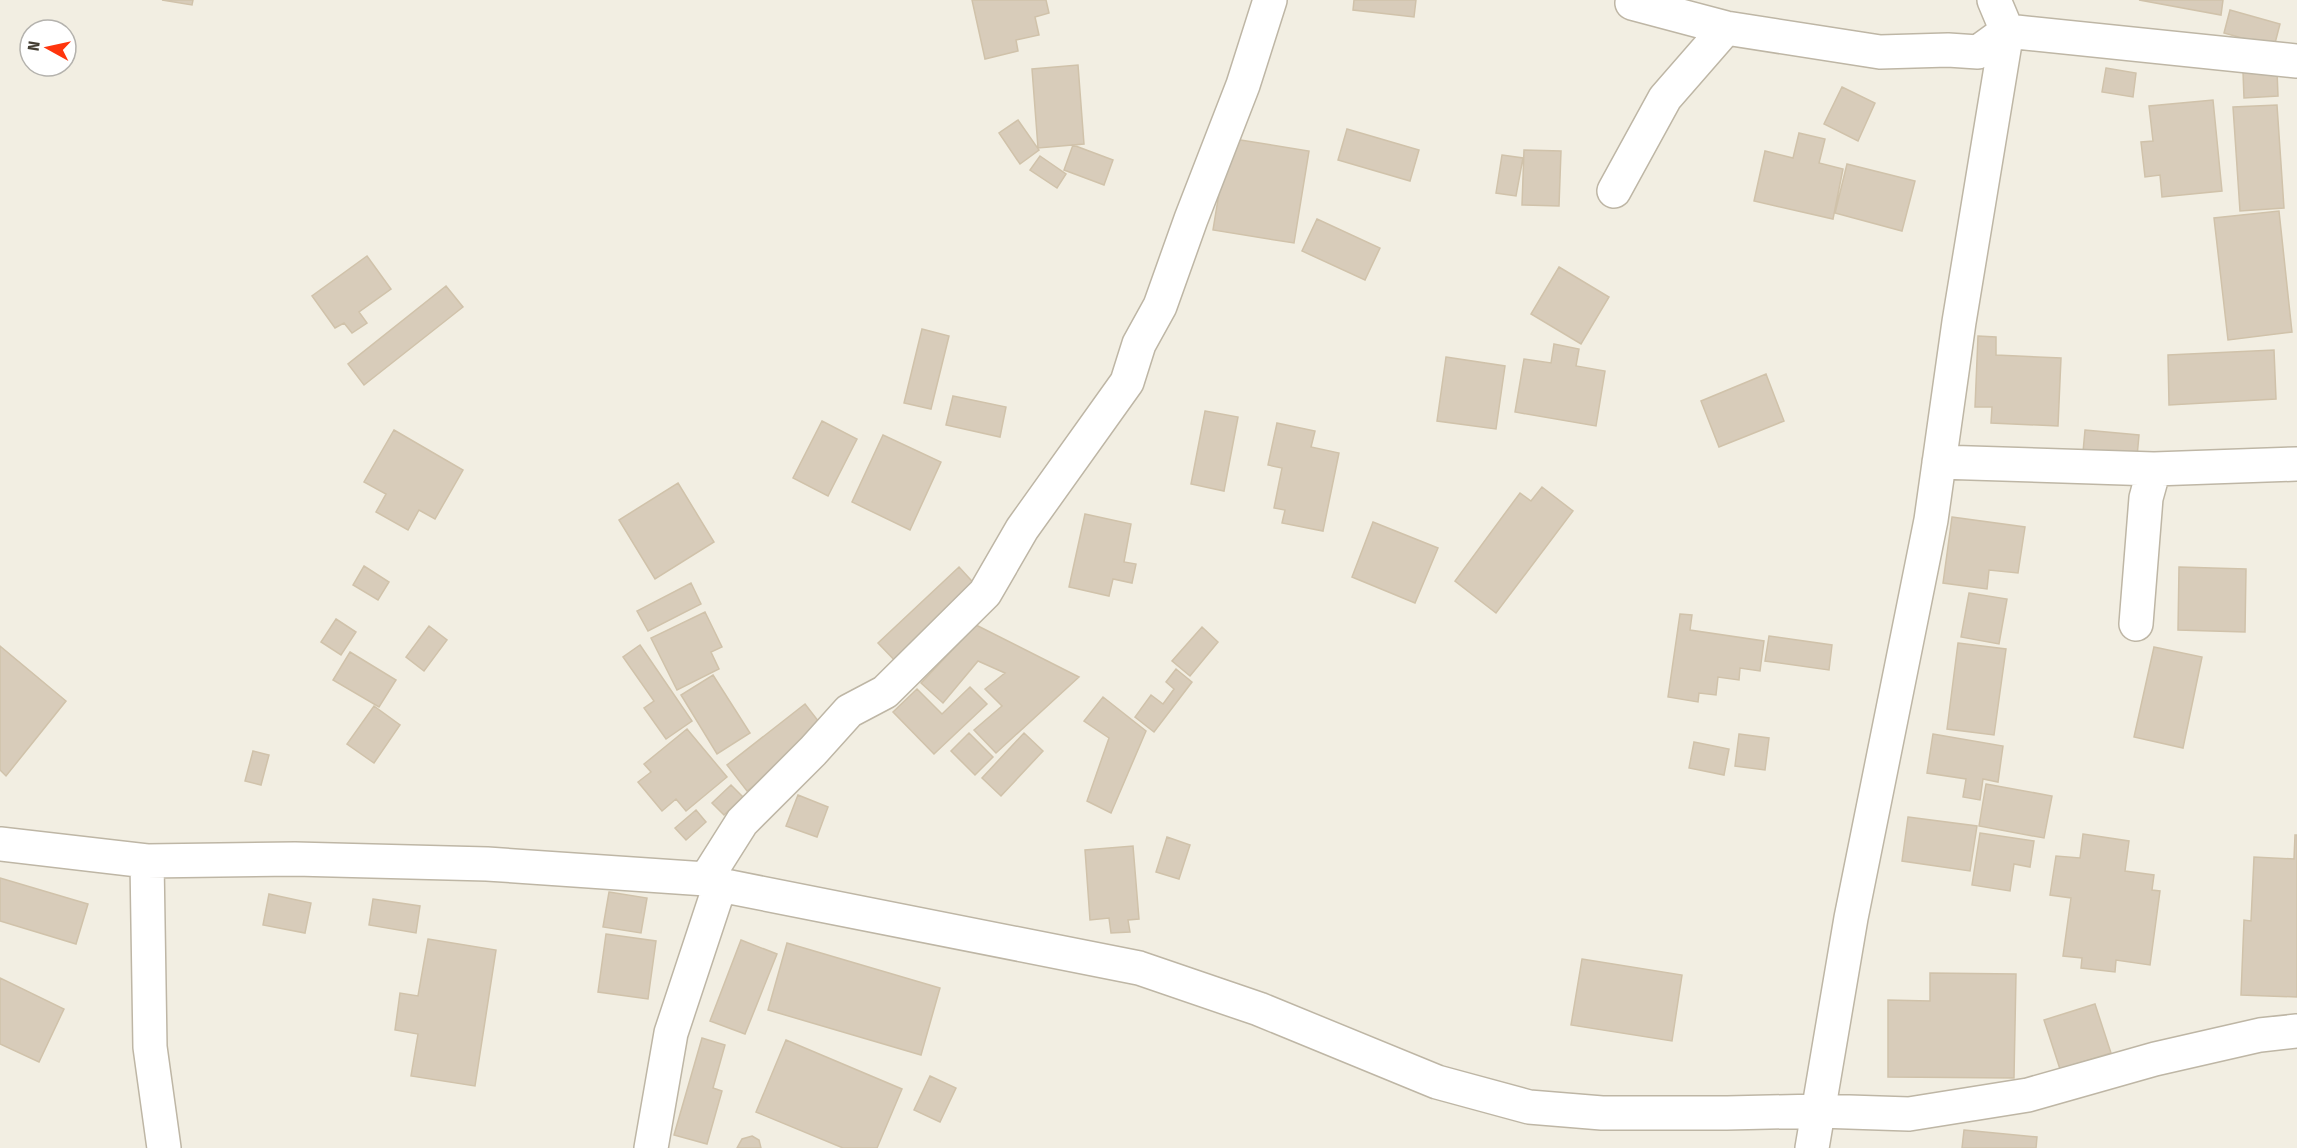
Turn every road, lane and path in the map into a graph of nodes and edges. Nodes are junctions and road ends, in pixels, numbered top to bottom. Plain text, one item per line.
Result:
1 (1270, 0) edge
2 (1994, 0) edge
3 (1632, 3) dead end
4 (1726, 28) junction
5 (2007, 31) junction
6 (2297, 61) edge
7 (1614, 191) dead end
8 (1939, 462) junction
9 (2297, 464) edge
10 (2154, 469) junction
11 (2136, 624) dead end
12 (0, 844) edge
13 (147, 861) junction
14 (713, 882) junction
15 (2297, 1031) edge
16 (1819, 1111) junction
17 (164, 1148) edge
18 (651, 1148) edge
19 (1812, 1148) edge

1 - 14 street
2 - 5 street
3 - 4 street
4 - 5 street
4 - 7 street
5 - 6 street
5 - 8 street
8 - 10 street
8 - 16 street
9 - 10 street
10 - 11 street
12 - 13 street
13 - 14 street
13 - 17 street
14 - 16 street
14 - 18 street
15 - 16 street
16 - 19 street

